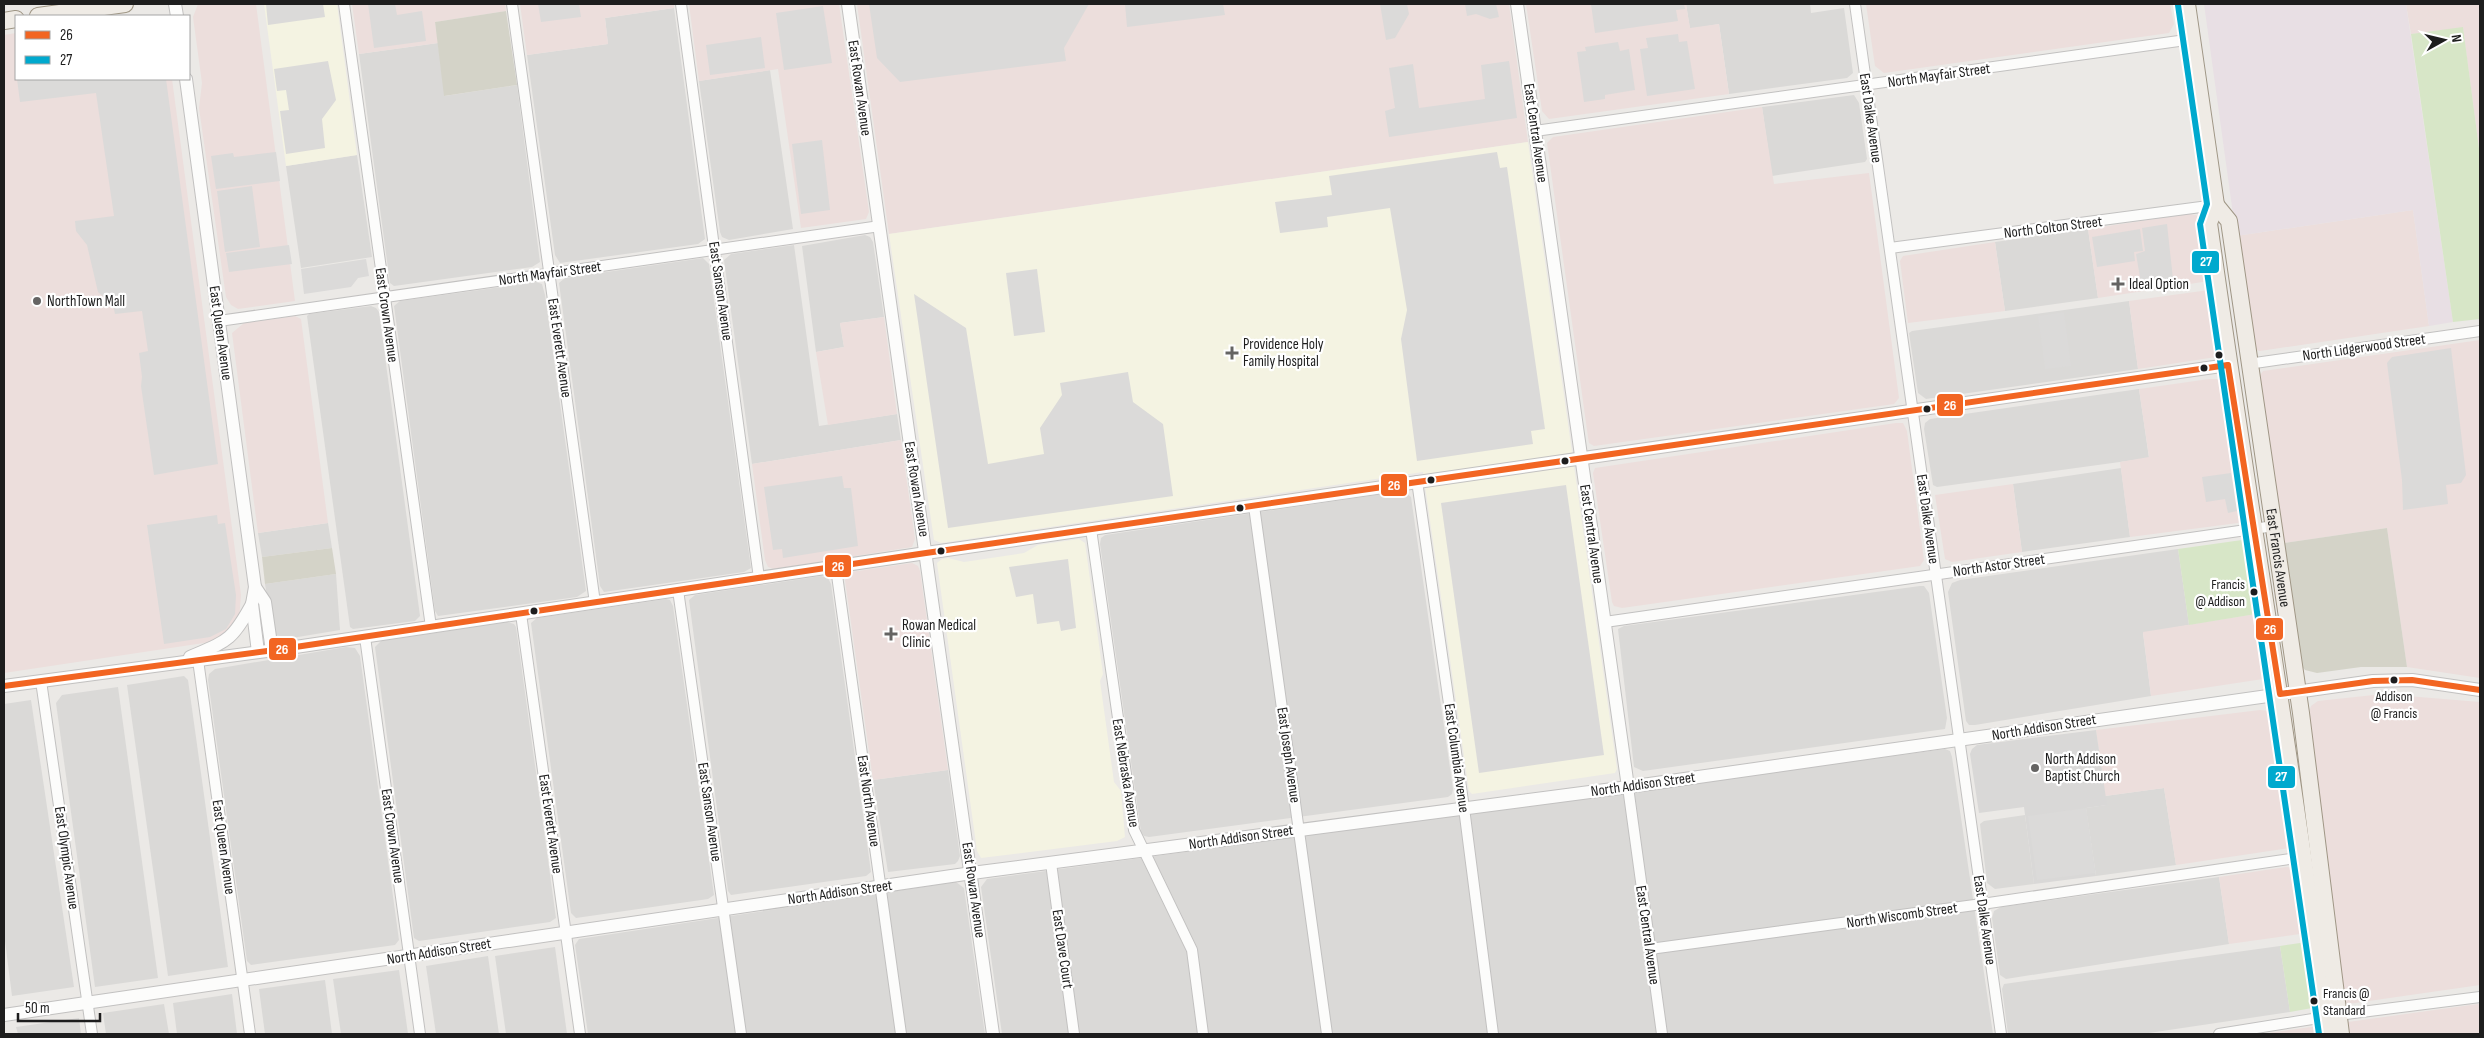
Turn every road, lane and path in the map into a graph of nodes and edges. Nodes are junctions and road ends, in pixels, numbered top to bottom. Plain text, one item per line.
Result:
1 (126, 4) edge
2 (344, 4) edge
3 (512, 4) edge
4 (681, 4) edge
5 (848, 4) edge
6 (1517, 4) edge
7 (1855, 4) edge
8 (2188, 4) edge
9 (45, 15) edge
10 (2193, 39) junction
11 (186, 80) edge
12 (1867, 86) junction
13 (1535, 131) junction
14 (2216, 205) junction
15 (880, 226) junction
16 (1890, 248) junction
17 (715, 250) junction
18 (550, 273) junction
19 (384, 296) junction
20 (2222, 316) junction
21 (219, 320) junction
22 (2480, 331) edge
23 (2248, 364) junction
24 (2228, 365) junction
25 (1913, 412) junction
26 (2258, 423) junction
27 (1581, 458) junction
28 (1417, 481) junction
29 (1254, 506) junction
30 (2274, 526) junction
31 (1091, 529) junction
32 (2255, 530) junction
33 (926, 553) junction
34 (836, 568) junction
35 (1936, 574) junction
36 (760, 578) junction
37 (255, 587) junction
38 (678, 590) junction
39 (595, 603) junction
40 (252, 604) junction
41 (521, 614) junction
42 (1604, 622) junction
43 (430, 627) junction
44 (365, 637) junction
45 (272, 650) junction
46 (258, 652) junction
47 (198, 660) junction
48 (180, 661) junction
49 (41, 681) junction
50 (4, 686) edge
51 (2480, 690) edge
52 (2297, 692) junction
53 (2280, 694) junction
54 (1959, 740) junction
55 (1628, 787) junction
56 (1464, 808) junction
57 (1300, 829) junction
58 (1142, 850) junction
59 (2302, 857) junction
60 (1051, 863) junction
61 (972, 873) junction
62 (881, 886) junction
63 (1982, 904) junction
64 (724, 910) junction
65 (566, 932) junction
66 (1650, 949) junction
67 (410, 956) junction
68 (243, 980) junction
69 (2480, 996) edge
70 (87, 1002) junction
71 (4, 1015) edge
72 (2332, 1016) junction
73 (92, 1034) edge
74 (250, 1034) edge
75 (420, 1034) edge
76 (580, 1034) edge
77 (741, 1034) edge
78 (901, 1034) edge
79 (993, 1034) edge
80 (1074, 1034) edge
81 (1203, 1034) edge
82 (1327, 1034) edge
83 (1493, 1034) edge
84 (1662, 1034) edge
85 (2001, 1034) edge
86 (2219, 1034) edge
87 (2328, 1034) edge
88 (2341, 1034) edge

1 - 9 main road
2 - 19 street, East Crown Avenue
3 - 18 street, East Everett Avenue
4 - 17 street, East Sanson Avenue
5 - 15 street, East Rowan Avenue
6 - 13 street, East Central Avenue
7 - 12 street, East Dalke Avenue
8 - 10 main road, East Francis Avenue
10 - 12 street, North Mayfair Street
10 - 14 main road, East Francis Avenue
11 - 21 street, East Queen Avenue
12 - 13 street, North Mayfair Street
12 - 16 street, East Dalke Avenue
13 - 27 street, East Central Avenue
14 - 16 street, North Colton Street
14 - 20 main road, East Francis Avenue
14 - 23 main road, East Francis Avenue
15 - 17 street, North Mayfair Street
15 - 33 street, East Rowan Avenue
16 - 25 street, East Dalke Avenue
17 - 18 street, North Mayfair Street
17 - 36 street, East Sanson Avenue
18 - 19 street, North Mayfair Street
18 - 39 street, East Everett Avenue
19 - 21 street, North Mayfair Street
19 - 43 street, East Crown Avenue
20 - 23 main road
20 - 24 main road, East Francis Avenue
21 - 37 street, East Queen Avenue
22 - 23 street, North Lidgerwood Street
23 - 26 main road, East Francis Avenue
24 - 25 street
24 - 26 main road
24 - 32 main road, East Francis Avenue
25 - 27 street
25 - 35 street, East Dalke Avenue
26 - 30 main road, East Francis Avenue
27 - 28 street
27 - 42 street, East Central Avenue
28 - 29 street
28 - 56 street, East Columbia Avenue
29 - 31 street
29 - 57 street, East Joseph Avenue
30 - 32 street, North Astor Street
30 - 52 main road, East Francis Avenue
31 - 33 street
31 - 58 street, East Nebraska Avenue
32 - 35 street, North Astor Street
32 - 53 main road, East Francis Avenue
33 - 34 street
33 - 61 street, East Rowan Avenue
34 - 36 street
34 - 62 street, East North Avenue
35 - 42 street, North Astor Street
35 - 54 street, East Dalke Avenue
36 - 38 street
37 - 40 street, East Queen Avenue
37 - 45 street, East Queen Avenue
38 - 39 street
38 - 64 street, East Sanson Avenue
39 - 41 street
40 - 46 street, East Queen Avenue
40 - 48 street
41 - 43 street
41 - 65 street, East Everett Avenue
42 - 55 street, East Central Avenue
43 - 44 street
44 - 45 street
44 - 67 street, East Crown Avenue
45 - 46 street
46 - 47 street
47 - 48 street
47 - 68 street, East Queen Avenue
48 - 49 street
49 - 50 street
49 - 70 street, East Olympic Avenue
51 - 52 street, North Addison Street
52 - 53 street, North Addison Street
52 - 72 main road, East Francis Avenue
53 - 54 street, North Addison Street
53 - 59 main road, East Francis Avenue
54 - 55 street, North Addison Street
54 - 63 street, East Dalke Avenue
55 - 56 street, North Addison Street
55 - 66 street, East Central Avenue
56 - 57 street, North Addison Street
56 - 83 street, East Columbia Avenue
57 - 58 street, North Addison Street
57 - 82 street, East Joseph Avenue
58 - 60 street, North Addison Street
58 - 81 street, East Nebraska Avenue
59 - 63 street, North Wiscomb Street
59 - 72 main road, East Francis Avenue
60 - 61 street, North Addison Street
60 - 80 street, East Dave Court
61 - 62 street, North Addison Street
61 - 79 street, East Rowan Avenue
62 - 64 street, North Addison Street
62 - 78 street, East North Avenue
63 - 66 street, North Wiscomb Street
63 - 85 street, East Dalke Avenue
64 - 65 street, North Addison Street
64 - 77 street, East Sanson Avenue
65 - 67 street, North Addison Street
65 - 76 street, East Everett Avenue
66 - 84 street, East Central Avenue
67 - 68 street, North Addison Street
67 - 75 street, East Crown Avenue
68 - 70 street, North Addison Street
68 - 74 street, East Queen Avenue
69 - 72 street
70 - 71 street, North Addison Street
70 - 73 street, East Olympic Avenue
72 - 86 street
72 - 87 main road, East Francis Avenue
72 - 88 main road, East Francis Avenue

